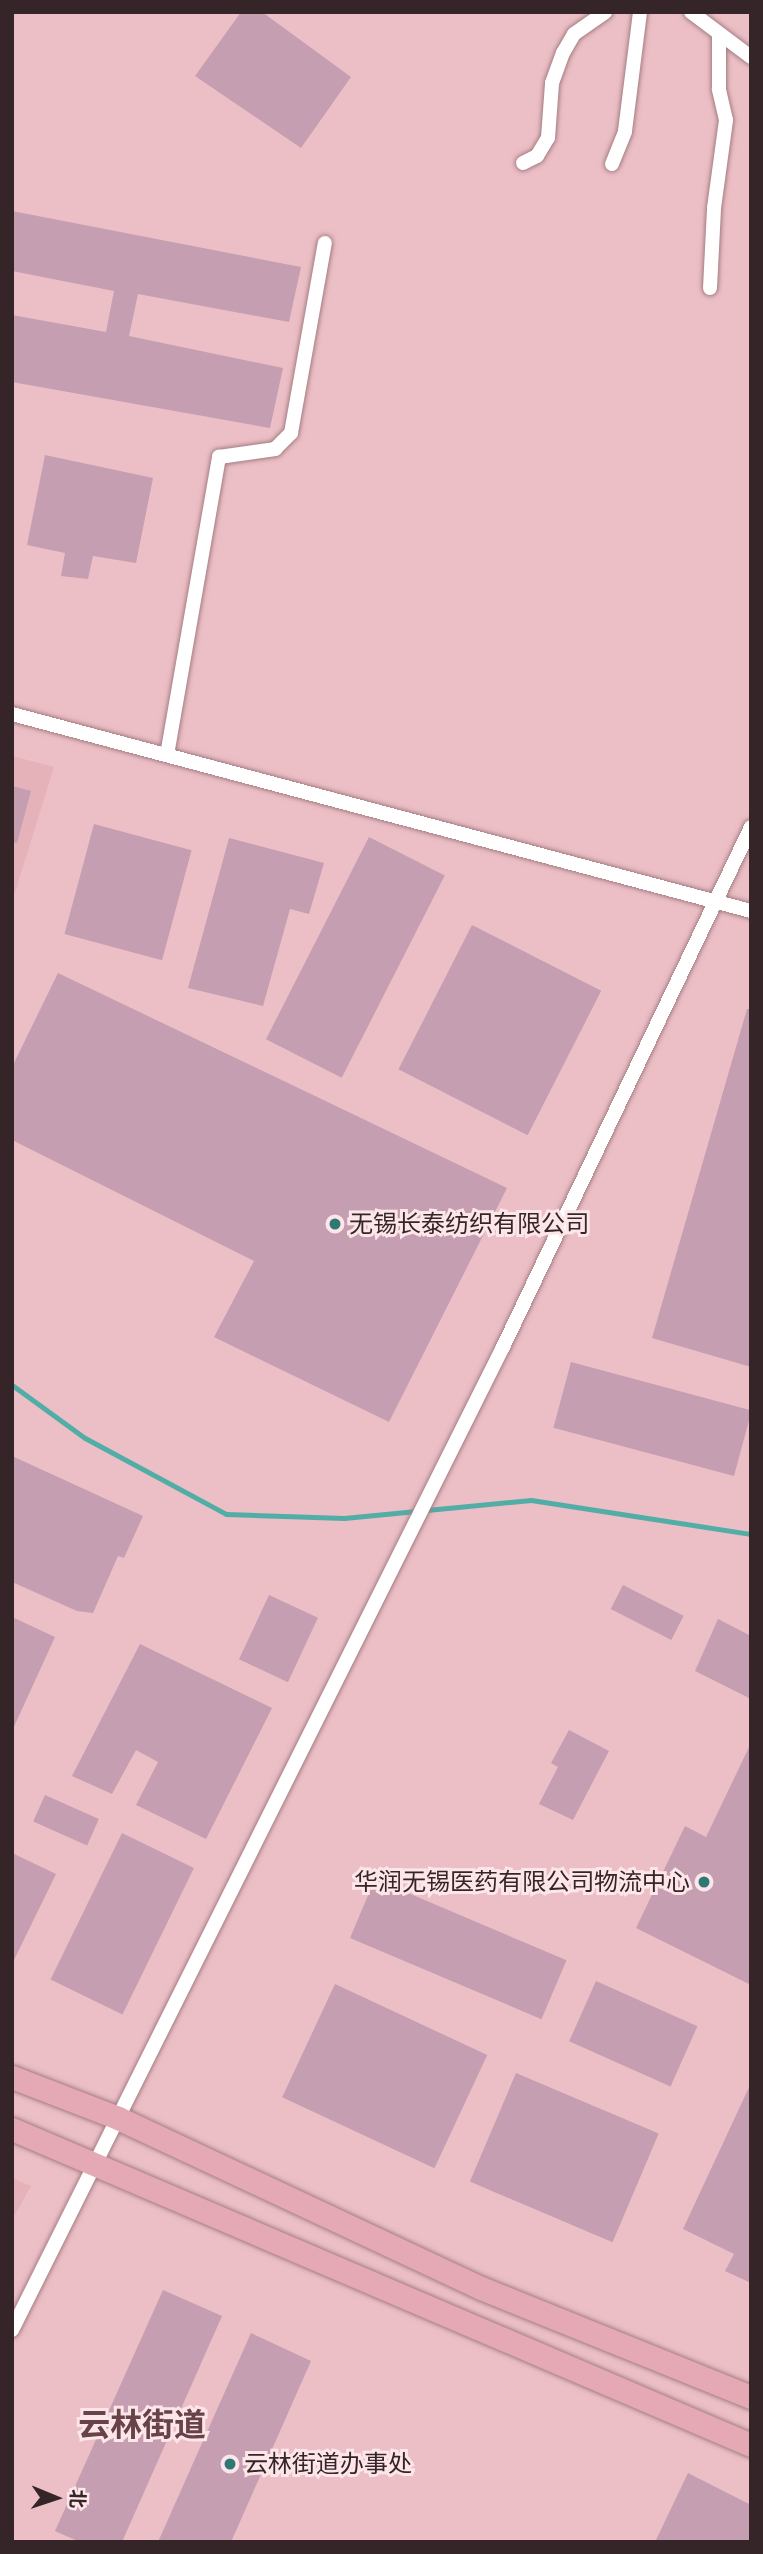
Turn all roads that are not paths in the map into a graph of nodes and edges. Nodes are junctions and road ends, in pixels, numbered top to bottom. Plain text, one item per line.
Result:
1 (605, 12) edge
2 (640, 12) edge
3 (691, 12) edge
4 (719, 34) junction
5 (751, 57) edge
6 (523, 163) dead end
7 (612, 164) dead end
8 (325, 243) dead end
9 (710, 288) dead end
10 (12, 714) edge
11 (167, 755) junction
12 (751, 827) edge
13 (715, 902) junction
14 (751, 911) edge
15 (12, 2077) edge
16 (118, 2118) junction
17 (12, 2129) edge
18 (95, 2164) junction
19 (12, 2330) edge
20 (751, 2397) edge
21 (751, 2445) edge

1 - 6 street
2 - 7 street
3 - 4 street
4 - 5 street
4 - 9 street
8 - 11 street
10 - 11 street
11 - 13 street
12 - 13 street
13 - 14 street
13 - 16 street
15 - 16 main road
16 - 18 street
16 - 20 main road
17 - 18 main road
18 - 19 street
18 - 21 main road

